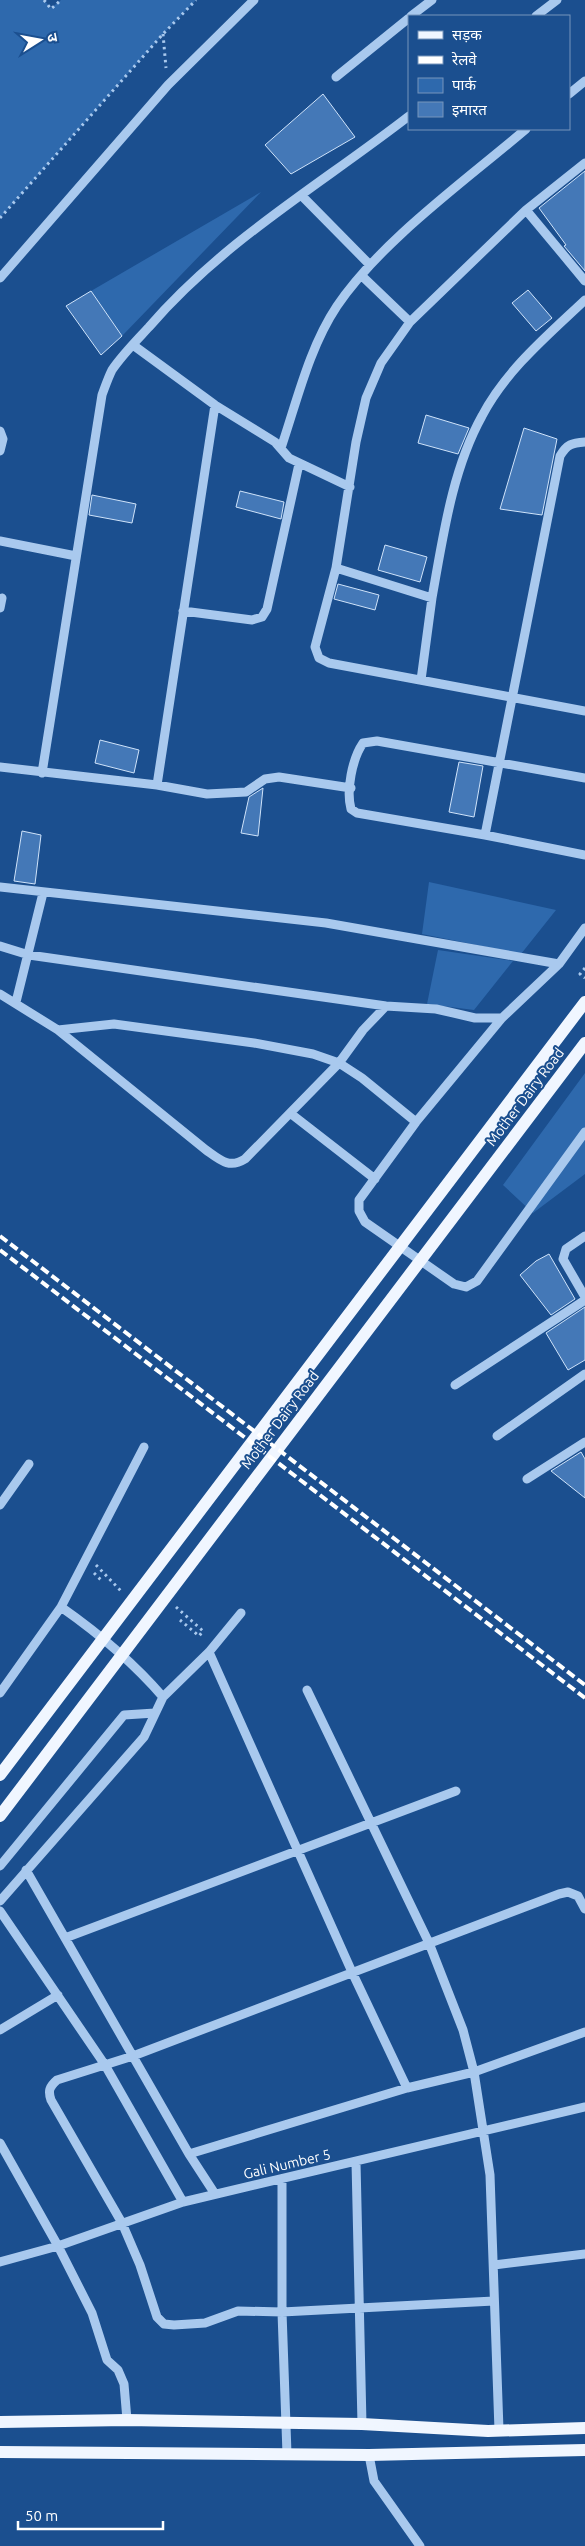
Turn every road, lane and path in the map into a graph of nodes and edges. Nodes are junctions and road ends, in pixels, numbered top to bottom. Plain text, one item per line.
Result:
1 (44, 0) edge
2 (61, 0) edge
3 (196, 0) edge
4 (254, 0) edge
5 (432, 0) edge
6 (557, 0) edge
7 (413, 15) edge
8 (537, 15) edge
9 (408, 19) edge
10 (163, 34) junction
11 (336, 77) dead end
12 (585, 81) edge
13 (168, 85) junction
14 (570, 93) edge
15 (408, 117) edge
16 (525, 130) edge
17 (585, 163) edge
18 (301, 195) junction
19 (526, 210) junction
20 (0, 218) edge
21 (370, 266) junction
22 (362, 276) junction
23 (0, 278) edge
24 (585, 281) edge
25 (585, 300) edge
26 (410, 322) junction
27 (133, 345) junction
28 (215, 405) junction
29 (0, 431) edge
30 (585, 442) edge
31 (281, 448) junction
32 (0, 451) edge
33 (299, 464) junction
34 (350, 487) junction
35 (0, 541) edge
36 (76, 556) junction
37 (336, 568) junction
38 (2, 598) dead end
39 (432, 598) junction
40 (0, 608) edge
41 (184, 611) junction
42 (421, 680) junction
43 (514, 698) junction
44 (585, 711) edge
45 (500, 762) junction
46 (0, 767) edge
47 (42, 773) junction
48 (585, 778) edge
49 (156, 785) junction
50 (351, 788) junction
51 (485, 835) junction
52 (585, 855) edge
53 (0, 887) edge
54 (43, 893) junction
55 (585, 928) edge
56 (0, 946) edge
57 (29, 955) junction
58 (559, 964) junction
59 (585, 968) edge
60 (585, 978) edge
61 (0, 994) edge
62 (16, 1002) junction
63 (585, 1002) edge
64 (386, 1006) junction
65 (502, 1018) junction
66 (58, 1030) junction
67 (585, 1043) edge
68 (339, 1063) junction
69 (290, 1113) junction
70 (416, 1122) junction
71 (585, 1132) edge
72 (375, 1179) junction
73 (585, 1236) edge
74 (585, 1298) edge
75 (585, 1374) edge
76 (455, 1385) dead end
77 (497, 1436) dead end
78 (585, 1442) edge
79 (144, 1447) dead end
80 (29, 1464) dead end
81 (527, 1479) dead end
82 (0, 1505) edge
83 (91, 1561) dead end
84 (121, 1592) dead end
85 (62, 1607) junction
86 (180, 1611) dead end
87 (241, 1613) dead end
88 (180, 1620) dead end
89 (209, 1652) junction
90 (307, 1690) dead end
91 (0, 1693) edge
92 (162, 1697) junction
93 (155, 1713) junction
94 (0, 1775) edge
95 (456, 1791) dead end
96 (0, 1816) edge
97 (371, 1823) junction
98 (298, 1851) junction
99 (0, 1866) edge
100 (26, 1870) junction
101 (0, 1901) edge
102 (585, 1909) edge
103 (0, 1911) edge
104 (65, 1938) junction
105 (429, 1943) junction
106 (352, 1972) junction
107 (58, 1995) junction
108 (0, 2030) edge
109 (585, 2032) edge
110 (133, 2056) junction
111 (106, 2066) junction
112 (474, 2072) junction
113 (408, 2088) junction
114 (585, 2107) edge
115 (484, 2132) junction
116 (0, 2143) edge
117 (189, 2154) junction
118 (356, 2162) junction
119 (282, 2180) junction
120 (215, 2194) junction
121 (183, 2202) junction
122 (122, 2223) junction
123 (58, 2246) junction
124 (585, 2254) edge
125 (0, 2262) edge
126 (494, 2265) junction
127 (494, 2302) junction
128 (359, 2306) junction
129 (282, 2312) junction
130 (127, 2420) junction
131 (0, 2422) edge
132 (285, 2424) junction
133 (362, 2424) junction
134 (585, 2428) edge
135 (498, 2430) junction
136 (585, 2450) edge
137 (0, 2452) edge
138 (287, 2454) junction
139 (369, 2455) junction
140 (420, 2546) edge

1 - 2 path
3 - 10 path
4 - 13 street
5 - 7 street
6 - 8 street
9 - 11 street
10 - 13 path
10 - 20 path
12 - 14 street
13 - 23 street
15 - 18 street
16 - 21 street
17 - 19 street
18 - 21 street
18 - 27 street
19 - 24 street
19 - 26 street
21 - 22 street
22 - 26 street
22 - 31 street
25 - 39 street
26 - 34 street
27 - 28 street
27 - 36 street
28 - 31 street
28 - 41 street
29 - 32 street
30 - 43 street
31 - 33 street
33 - 34 street
33 - 41 street
34 - 37 street
35 - 36 street
36 - 47 street
37 - 39 street
37 - 42 street
38 - 40 street
39 - 42 street
41 - 49 street
42 - 43 street
43 - 44 street
43 - 45 street
45 - 48 street
45 - 50 street
45 - 51 street
46 - 47 street
47 - 49 street
49 - 50 street
50 - 51 street
51 - 52 street
53 - 54 street
54 - 57 street
54 - 58 street
55 - 58 street
56 - 57 street
57 - 62 street
57 - 64 street
58 - 65 street
59 - 60 path
61 - 62 street
62 - 66 street
63 - 94 main road, Mother Dairy Road
64 - 65 street
64 - 68 street
65 - 70 street
66 - 68 street
66 - 69 street
67 - 96 main road, Mother Dairy Road
68 - 69 street
68 - 70 street
69 - 72 street
70 - 72 street
71 - 72 street
73 - 74 street
74 - 76 street
75 - 77 street
78 - 81 street
79 - 85 street
80 - 82 street
83 - 84 path
85 - 91 street
85 - 92 street
86 - 88 path
87 - 89 street
89 - 92 street
89 - 98 street
90 - 97 street
92 - 93 street
93 - 99 street
93 - 100 street
95 - 97 street
97 - 98 street
97 - 105 street
98 - 104 street
98 - 106 street
100 - 101 street
100 - 104 street
102 - 105 street
103 - 107 street
104 - 110 street
105 - 106 street
105 - 112 street
106 - 110 street
106 - 113 street
107 - 108 street
107 - 111 street
109 - 112 street
110 - 111 street
110 - 117 street
111 - 121 street
111 - 122 street
112 - 113 street
112 - 115 street
113 - 117 street
114 - 115 street, Gali Number 5
115 - 118 street, Gali Number 5
115 - 126 street
116 - 123 street
117 - 120 street
118 - 119 street, Gali Number 5
118 - 128 street
119 - 120 street, Gali Number 5
119 - 129 street
120 - 121 street, Gali Number 5
121 - 122 street, Gali Number 5
122 - 123 street, Gali Number 5
122 - 129 street
123 - 125 street, Gali Number 5
123 - 130 street
124 - 126 street
126 - 127 street
127 - 128 street
127 - 135 street
128 - 129 street
128 - 133 street
129 - 132 street
130 - 131 main road
130 - 132 main road
132 - 133 main road
132 - 138 street
133 - 135 main road
134 - 135 main road
136 - 139 main road
137 - 138 main road
138 - 139 main road
139 - 140 street

